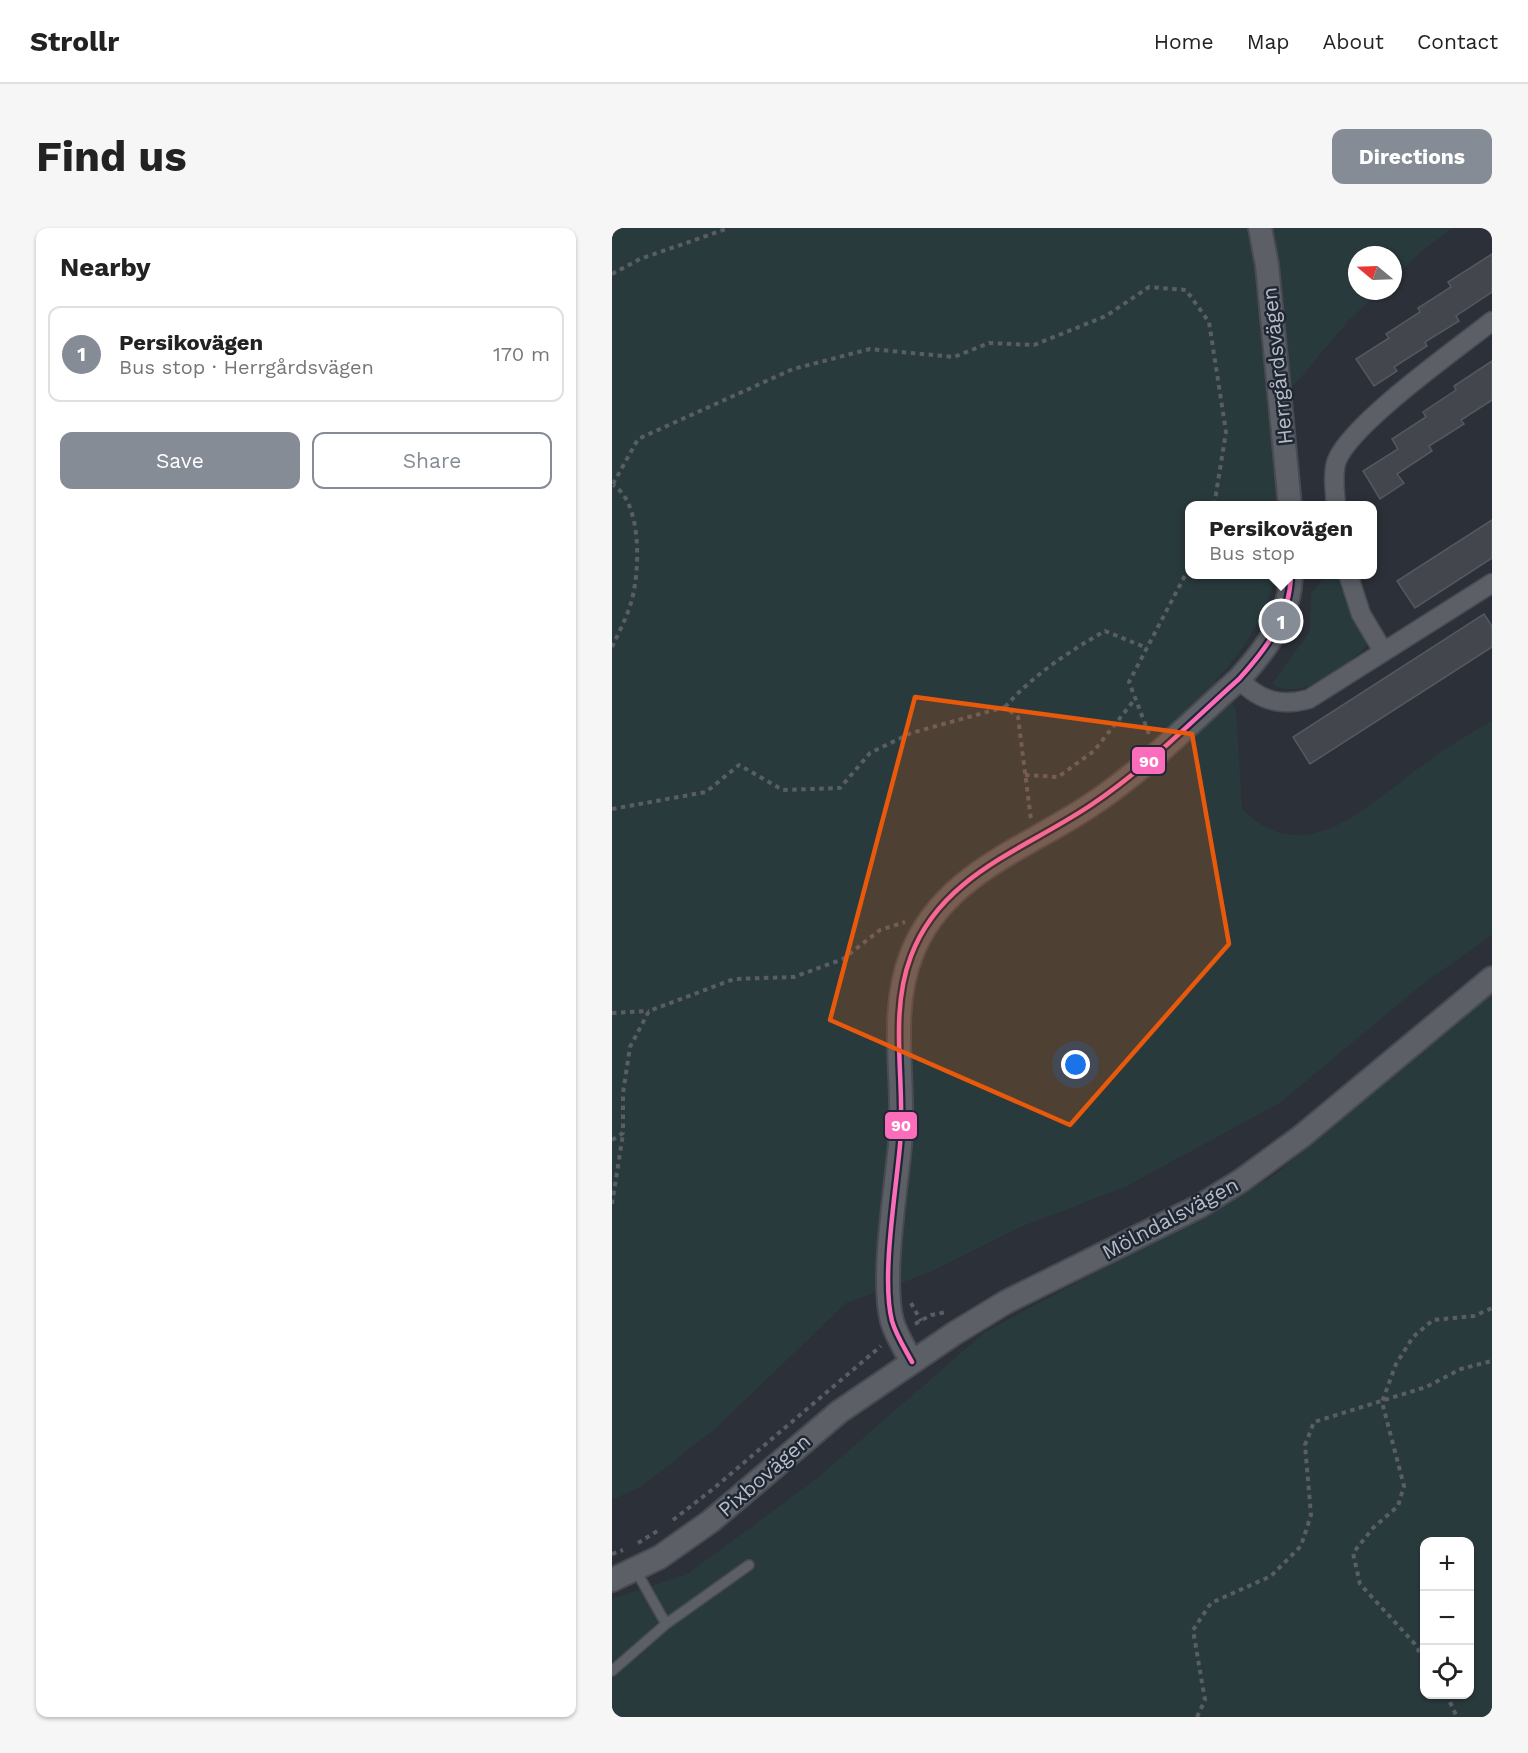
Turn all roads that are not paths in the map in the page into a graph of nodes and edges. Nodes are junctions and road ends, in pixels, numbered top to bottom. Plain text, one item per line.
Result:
1 (1260, 228) edge
2 (1492, 321) edge
3 (1290, 501) edge
4 (1336, 501) edge
5 (1291, 579) edge
6 (1350, 579) edge
7 (1492, 583) edge
8 (1383, 651) junction
9 (1239, 680) junction
10 (1492, 978) edge
11 (912, 1362) junction
12 (749, 1565) dead end
13 (635, 1569) junction
14 (612, 1580) edge
15 (666, 1624) junction
16 (612, 1671) edge

1 - 3 street, Herrgårdsvägen
2 - 4 street
5 - 9 street
6 - 8 street
7 - 8 street
8 - 9 street
9 - 11 street
10 - 11 street, Mölndalsvägen
11 - 13 street, Pixbovägen
12 - 15 lane
13 - 14 street, Pixbovägen
13 - 15 lane
15 - 16 lane

